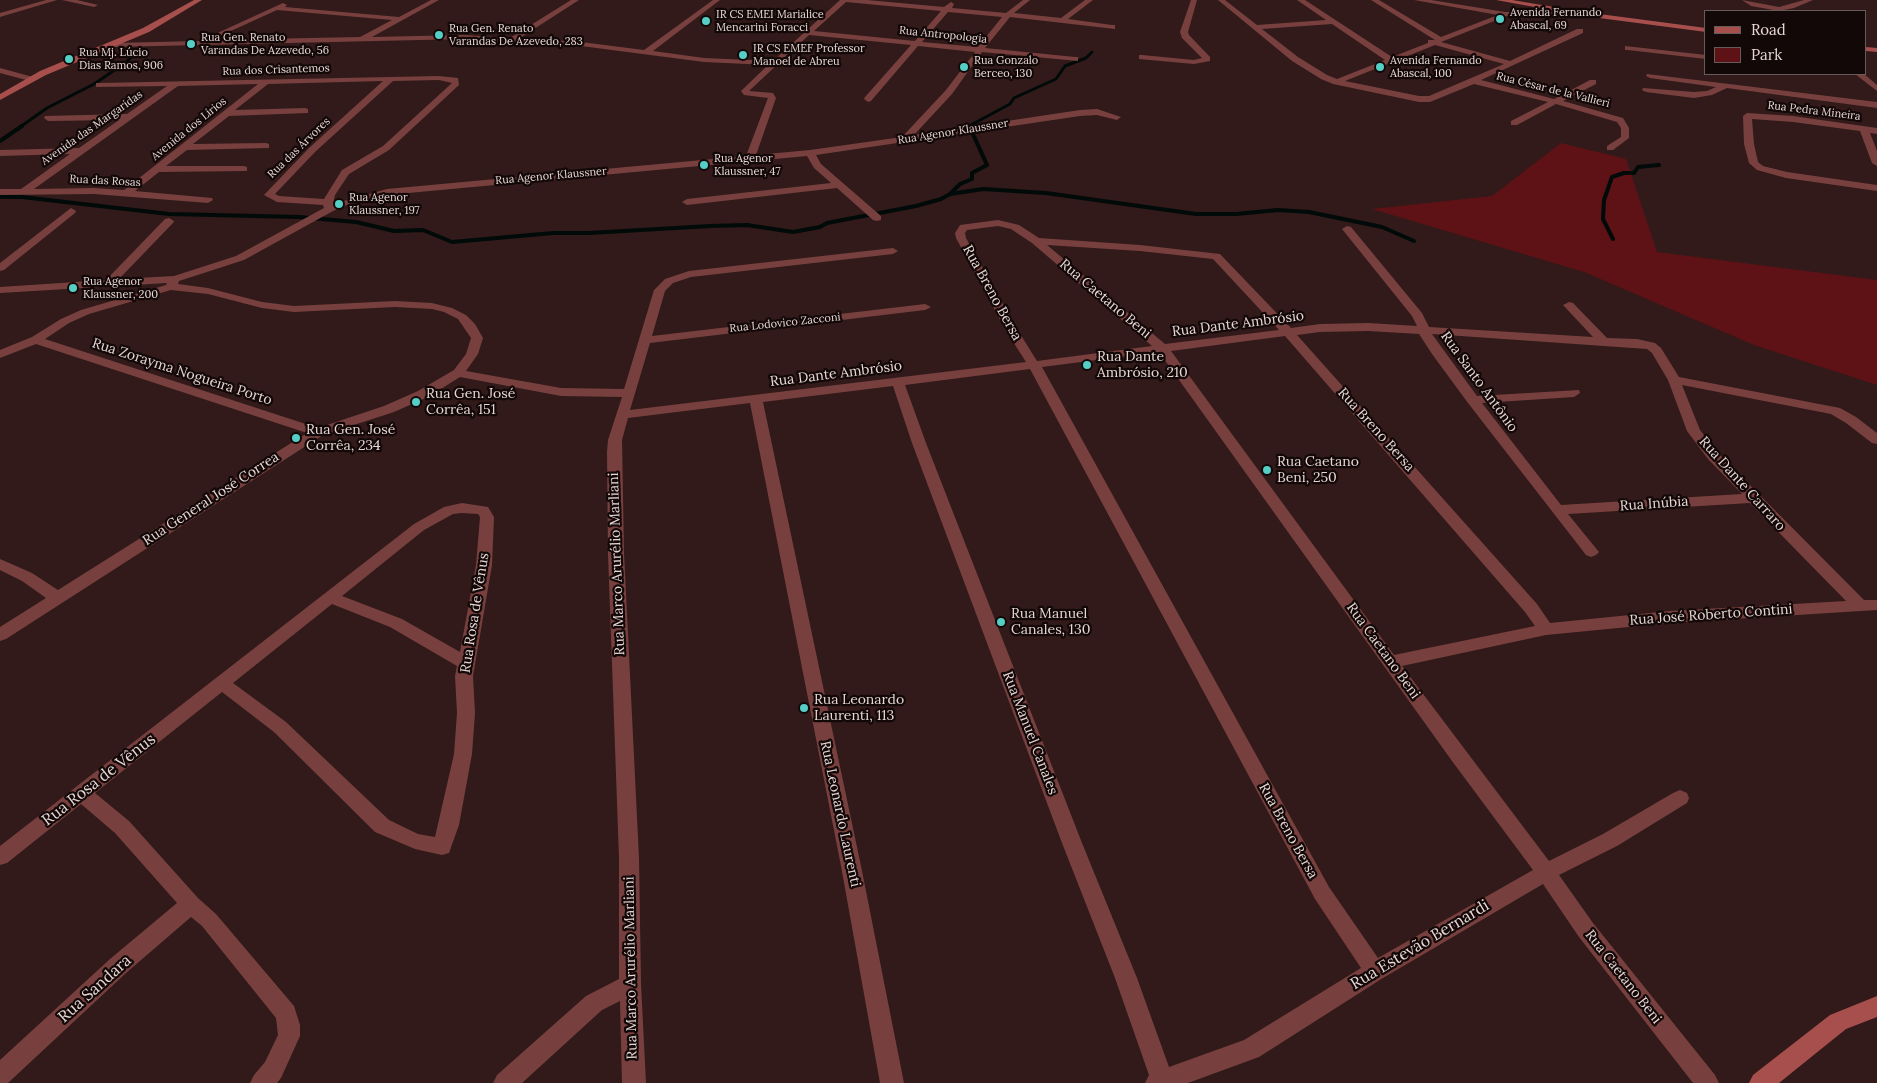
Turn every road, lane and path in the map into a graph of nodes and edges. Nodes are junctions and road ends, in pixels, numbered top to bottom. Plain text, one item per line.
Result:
1 (54, 0) edge
2 (65, 0) edge
3 (199, 0) edge
4 (294, 0) edge
5 (436, 0) edge
6 (576, 0) edge
7 (717, 0) edge
8 (844, 0) edge
9 (955, 0) edge
10 (1026, 0) edge
11 (1090, 0) edge
12 (1194, 0) edge
13 (1221, 0) edge
14 (1300, 0) edge
15 (1374, 0) edge
16 (1417, 0) edge
17 (1499, 0) edge
18 (1745, 0) edge
19 (1810, 0) edge
20 (1768, 1) edge
21 (94, 6) dead end
22 (275, 8) junction
23 (946, 10) junction
24 (1782, 10) edge
25 (1566, 13) junction
26 (2, 14) edge
27 (1506, 14) junction
28 (1007, 15) junction
29 (400, 19) junction
30 (1062, 20) junction
31 (1331, 22) junction
32 (1112, 27) dead end
33 (1255, 27) junction
34 (1580, 30) dead end
35 (1704, 30) edge
36 (808, 33) junction
37 (513, 39) junction
38 (360, 40) junction
39 (1435, 41) junction
40 (198, 44) junction
41 (917, 44) junction
42 (113, 45) junction
43 (1628, 48) dead end
44 (980, 50) junction
45 (645, 53) junction
46 (1142, 57) dead end
47 (1704, 57) edge
48 (1075, 59) dead end
49 (1391, 60) junction
50 (774, 63) junction
51 (1510, 63) junction
52 (0, 70) edge
53 (1859, 75) edge
54 (1650, 76) dead end
55 (30, 79) junction
56 (390, 79) junction
57 (265, 82) junction
58 (1336, 82) junction
59 (1472, 82) junction
60 (1593, 82) dead end
61 (175, 84) junction
62 (99, 85) dead end
63 (1727, 86) junction
64 (1877, 89) edge
65 (1646, 90) dead end
66 (0, 97) edge
67 (868, 99) dead end
68 (1558, 102) junction
69 (1877, 105) edge
70 (304, 111) dead end
71 (227, 113) junction
72 (129, 117) junction
73 (1117, 117) dead end
74 (48, 118) dead end
75 (1514, 124) dead end
76 (1864, 129) junction
77 (1877, 130) edge
78 (905, 140) junction
79 (266, 146) dead end
80 (185, 147) junction
81 (1610, 148) dead end
82 (79, 151) junction
83 (0, 153) edge
84 (810, 153) junction
85 (750, 158) junction
86 (1877, 164) edge
87 (156, 169) junction
88 (244, 169) dead end
89 (838, 185) junction
90 (1877, 188) edge
91 (0, 192) edge
92 (23, 192) junction
93 (126, 194) junction
94 (208, 200) dead end
95 (687, 202) dead end
96 (328, 206) junction
97 (71, 211) dead end
98 (874, 216) dead end
99 (169, 221) dead end
100 (1347, 229) dead end
101 (1036, 241) junction
102 (893, 251) dead end
103 (0, 268) edge
104 (110, 282) junction
105 (173, 283) junction
106 (0, 290) edge
107 (1569, 305) dead end
108 (925, 307) dead end
109 (1424, 330) junction
110 (1287, 332) junction
111 (36, 340) junction
112 (646, 340) junction
113 (1604, 341) junction
114 (1650, 345) joint
115 (1163, 349) junction
116 (0, 354) edge
117 (1034, 365) junction
118 (458, 373) junction
119 (1674, 380) junction
120 (898, 382) junction
121 (630, 393) junction
122 (1574, 393) dead end
123 (756, 399) junction
124 (1472, 400) junction
125 (623, 415) junction
126 (318, 432) junction
127 (1877, 440) edge
128 (1752, 498) junction
129 (1557, 510) junction
130 (1591, 552) dead end
131 (0, 564) edge
132 (330, 597) junction
133 (58, 598) junction
134 (1877, 605) edge
135 (1860, 606) junction
136 (1546, 628) junction
137 (0, 635) edge
138 (1391, 662) junction
139 (466, 664) junction
140 (221, 684) junction
141 (82, 794) junction
142 (1680, 798) dead end
143 (0, 857) edge
144 (1546, 872) junction
145 (191, 904) junction
146 (1375, 971) junction
147 (630, 984) junction
148 (1877, 1006) edge
149 (0, 1075) edge
150 (1161, 1082) edge
151 (262, 1083) edge
152 (505, 1083) edge
153 (634, 1083) edge
154 (892, 1083) edge
155 (1707, 1083) edge
156 (1761, 1083) edge

1 - 26 street
2 - 21 street
3 - 42 main road
4 - 22 street
5 - 29 street
6 - 37 street
7 - 45 street
8 - 23 street
8 - 36 street
9 - 23 street
10 - 28 street
11 - 30 street
12 - 46 street
13 - 33 street
14 - 31 street
15 - 39 street
16 - 27 street
17 - 25 main road
18 - 24 street
19 - 24 street
20 - 24 street
22 - 29 street
22 - 40 street
23 - 28 street
23 - 41 street
25 - 27 street
25 - 35 main road
27 - 39 street
28 - 30 street
28 - 44 street
29 - 38 street
30 - 32 street
31 - 33 street
31 - 49 street
33 - 58 street
34 - 51 street
36 - 41 street, Rua Antropologia
36 - 50 street
37 - 38 street
37 - 45 street
38 - 40 street
39 - 49 street
39 - 51 street
40 - 42 street
41 - 44 street, Rua Antropologia
41 - 67 street
42 - 55 main road
43 - 47 street
44 - 48 street, Rua Antropologia
44 - 78 street
45 - 50 street
49 - 58 street
50 - 85 street
51 - 59 street
52 - 55 street
53 - 64 street
54 - 63 street
55 - 66 main road
56 - 57 street, Rua dos Crisantemos
56 - 96 street, Rua das Árvores
56 - 96 street, Rua dos Crisantemos
57 - 61 street, Rua dos Crisantemos
57 - 71 street, Avenida dos Lírios
58 - 59 street
59 - 68 street, Rua César de la Vallieri
60 - 68 street
61 - 62 street, Rua dos Crisantemos
61 - 72 street, Avenida das Margaridas
63 - 65 street
63 - 69 street
68 - 75 street
68 - 81 street, Rua César de la Vallieri
70 - 71 street
71 - 80 street, Avenida dos Lírios
72 - 74 street
72 - 82 street, Avenida das Margaridas
73 - 78 street, Rua Agenor Klaussner
76 - 77 street, Rua Pedra Mineira
76 - 86 street
76 - 90 street, Rua Pedra Mineira
78 - 84 street, Rua Agenor Klaussner
79 - 80 street
80 - 87 street, Avenida dos Lírios
82 - 83 street
82 - 92 street, Avenida das Margaridas
84 - 85 street, Rua Agenor Klaussner
84 - 89 street
85 - 96 street, Rua Agenor Klaussner
87 - 88 street
87 - 93 street, Avenida dos Lírios
89 - 95 street
89 - 98 street
91 - 92 street, Rua das Rosas
92 - 93 street, Rua das Rosas
93 - 94 street, Rua das Rosas
96 - 105 street, Rua Agenor Klaussner
97 - 103 street
99 - 104 street
100 - 109 street, Rua Santo Antônio
101 - 110 street, Rua Breno Bersa
101 - 115 street, Rua Caetano Beni
101 - 117 street, Rua Breno Bersa
102 - 112 street, Rua Marco Arurélio Marliani
104 - 105 street, Rua Agenor Klaussner
104 - 106 street, Rua Agenor Klaussner
105 - 111 street, Rua General José Correa
105 - 118 street, Rua General José Correa
107 - 113 street
108 - 112 street, Rua Lodovico Zacconi
109 - 110 street, Rua Dante Ambrósio
109 - 113 street, Rua Dante Ambrósio
109 - 124 street, Rua Santo Antônio
110 - 115 street, Rua Dante Ambrósio
110 - 136 street, Rua Breno Bersa
111 - 116 street, Rua General José Correa
111 - 126 street, Rua Zorayma Nogueira Porto
112 - 121 street, Rua Marco Arurélio Marliani
113 - 114 street, Rua Dante Ambrósio
114 - 119 street, Rua Dante Carraro
115 - 117 street, Rua Dante Ambrósio
115 - 138 street, Rua Caetano Beni
117 - 120 street, Rua Dante Ambrósio
117 - 146 street, Rua Breno Bersa
118 - 121 street
118 - 126 street, Rua General José Correa
119 - 127 street
119 - 128 street, Rua Dante Carraro
120 - 123 street, Rua Dante Ambrósio
120 - 150 street, Rua Manuel Canales
121 - 125 street, Rua Marco Arurélio Marliani
122 - 124 street
123 - 125 street, Rua Dante Ambrósio
123 - 154 street, Rua Leonardo Laurenti
124 - 129 street, Rua Santo Antônio
125 - 147 street, Rua Marco Arurélio Marliani
126 - 133 street, Rua General José Correa
128 - 129 street, Rua Inúbia
128 - 135 street, Rua Dante Carraro
129 - 130 street, Rua Santo Antônio
131 - 133 street
132 - 139 street
132 - 139 street, Rua Rosa de Vênus
132 - 140 street, Rua Rosa de Vênus
133 - 137 street, Rua General José Correa
134 - 135 street, Rua José Roberto Contini
135 - 136 street, Rua José Roberto Contini
136 - 138 street
138 - 144 street, Rua Caetano Beni
139 - 140 street, Rua Rosa de Vênus
140 - 141 street, Rua Rosa de Vênus
141 - 143 street, Rua Rosa de Vênus
141 - 145 street
142 - 144 street, Rua Estevão Bernardi
144 - 146 street, Rua Estevão Bernardi
144 - 155 street, Rua Caetano Beni
145 - 149 street, Rua Sandara
145 - 151 street
146 - 150 street, Rua Estevão Bernardi
147 - 152 street
147 - 153 street, Rua Marco Arurélio Marliani
148 - 156 main road

